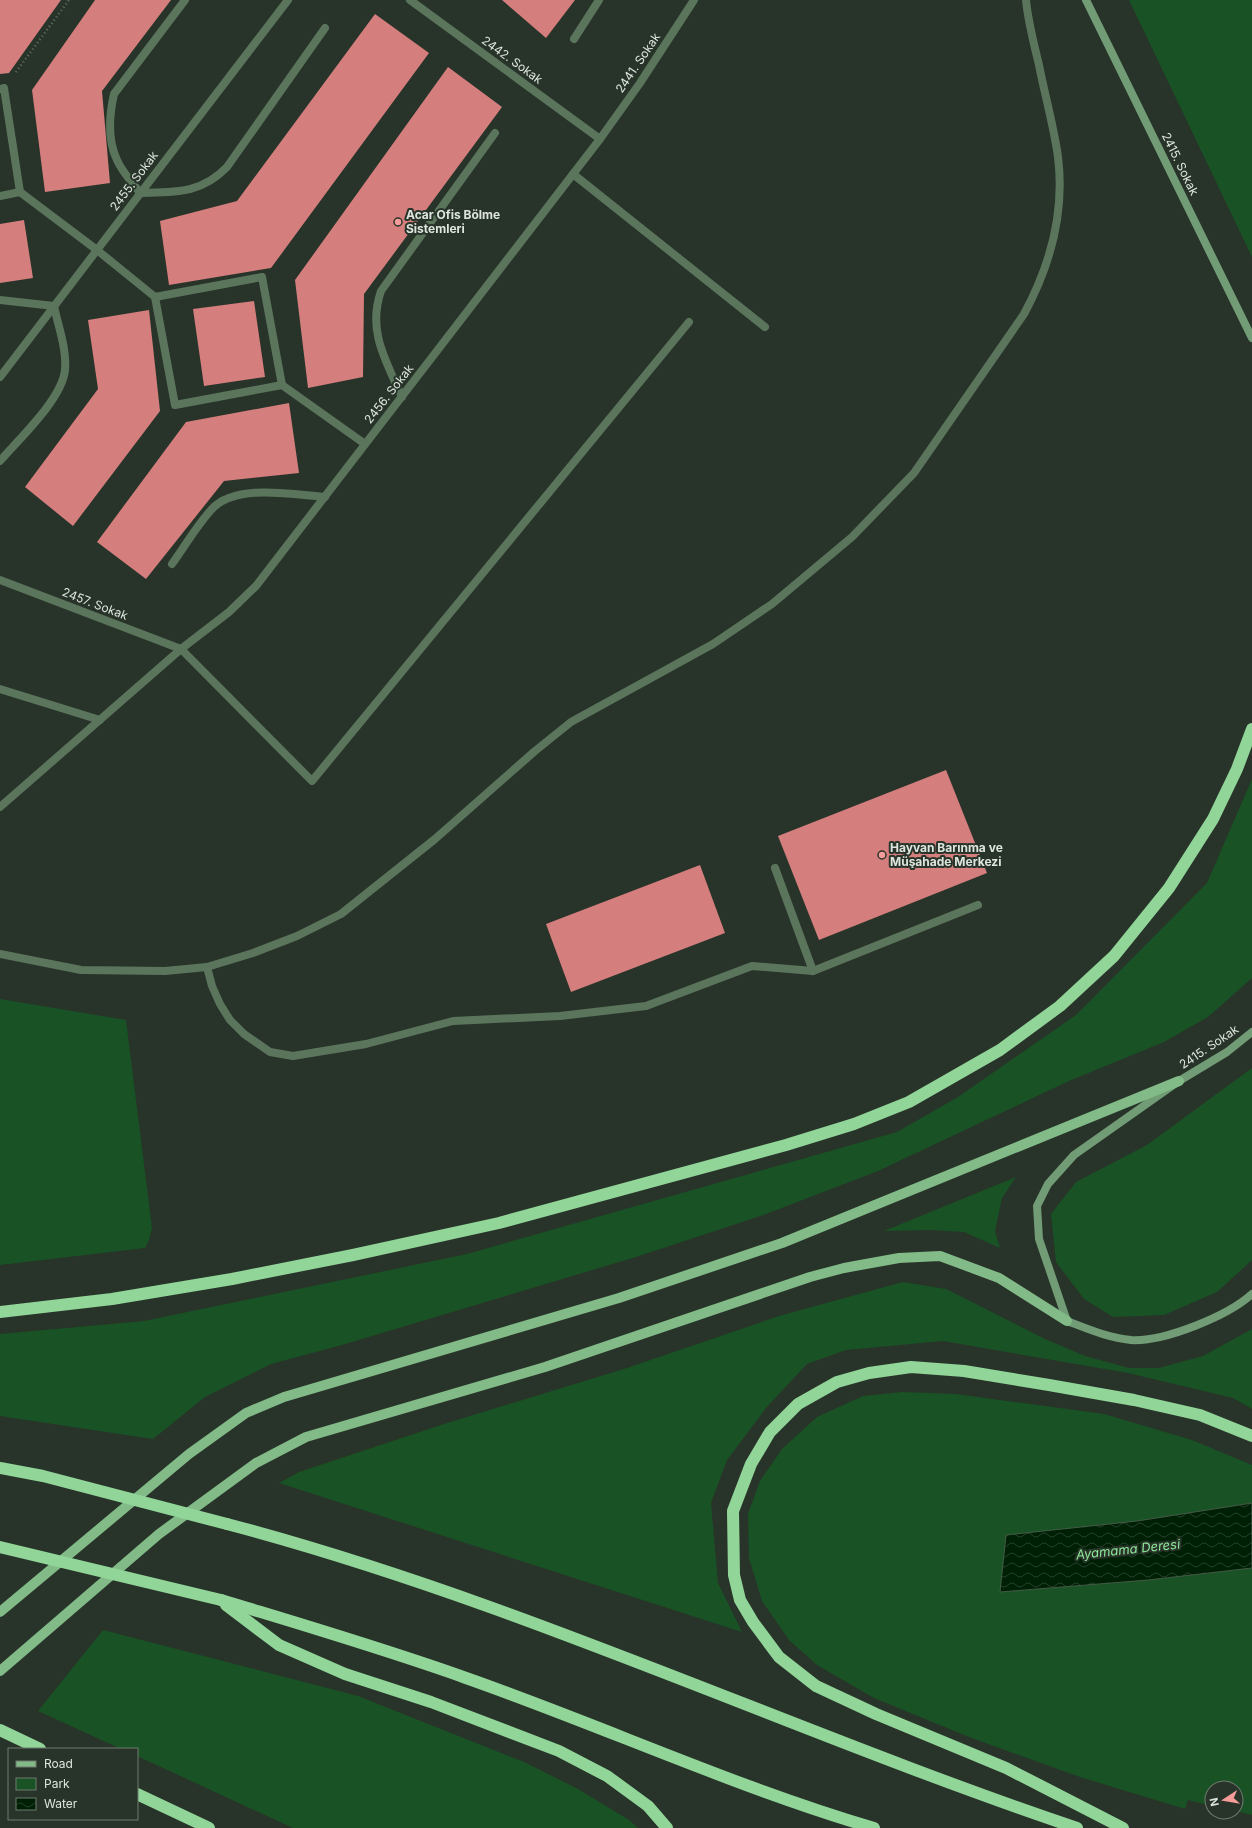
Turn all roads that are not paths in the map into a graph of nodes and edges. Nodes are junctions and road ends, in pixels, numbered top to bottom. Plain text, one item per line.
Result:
1 (185, 0) edge
2 (288, 0) edge
3 (410, 0) edge
4 (599, 0) edge
5 (694, 0) edge
6 (1026, 0) edge
7 (1086, 0) edge
8 (325, 28) dead end
9 (574, 39) dead end
10 (2, 88) edge
11 (495, 133) dead end
12 (600, 139) junction
13 (573, 174) junction
14 (20, 192) junction
15 (140, 193) junction
16 (0, 196) edge
17 (97, 250) junction
18 (155, 297) junction
19 (0, 300) edge
20 (54, 306) junction
21 (690, 322) dead end
22 (765, 327) dead end
23 (1252, 338) edge
24 (0, 377) edge
25 (282, 385) junction
26 (402, 397) junction
27 (365, 444) junction
28 (0, 461) edge
29 (325, 497) junction
30 (172, 564) dead end
31 (0, 580) edge
32 (181, 649) junction
33 (0, 689) edge
34 (100, 720) junction
35 (1252, 729) edge
36 (0, 808) edge
37 (775, 868) dead end
38 (978, 905) dead end
39 (0, 954) edge
40 (208, 967) junction
41 (813, 971) junction
42 (1252, 1032) edge
43 (1179, 1081) junction
44 (1252, 1294) edge
45 (0, 1312) edge
46 (1067, 1321) junction
47 (1252, 1436) edge
48 (0, 1468) edge
49 (0, 1547) edge
50 (221, 1600) junction
51 (0, 1612) edge
52 (0, 1671) edge
53 (0, 1730) edge
54 (38, 1748) edge
55 (138, 1794) edge
56 (210, 1828) edge
57 (667, 1828) edge
58 (874, 1828) edge
59 (1077, 1828) edge
60 (1123, 1828) edge

1 - 15 street
2 - 15 street, 2455. Sokak
3 - 12 street, 2442. Sokak
4 - 9 street
5 - 12 street, 2441. Sokak
6 - 40 street
7 - 23 main road, 2415. Sokak
8 - 15 street
10 - 14 street
11 - 26 street
12 - 13 street, 2456. Sokak
13 - 22 street
13 - 26 street, 2456. Sokak
14 - 16 street
14 - 17 street
15 - 17 street, 2455. Sokak
17 - 18 street
17 - 20 street, 2455. Sokak
18 - 25 street
18 - 25 street
19 - 20 street
20 - 24 street, 2455. Sokak
20 - 28 street
21 - 32 street
25 - 27 street
26 - 27 street, 2456. Sokak
27 - 29 street, 2456. Sokak
29 - 30 street
29 - 32 street, 2456. Sokak
31 - 32 street, 2457. Sokak
32 - 34 street, 2456. Sokak
33 - 34 street
34 - 36 street, 2456. Sokak
35 - 45 highway
37 - 41 street
38 - 41 street
39 - 40 street
40 - 41 street
42 - 43 main road, 2415. Sokak
43 - 46 main road, 2415. Sokak
43 - 51 main road
44 - 46 main road
46 - 52 main road
47 - 60 highway
48 - 59 highway, bridge
49 - 50 highway, bridge
50 - 57 highway
50 - 58 highway
53 - 54 highway
55 - 56 highway

